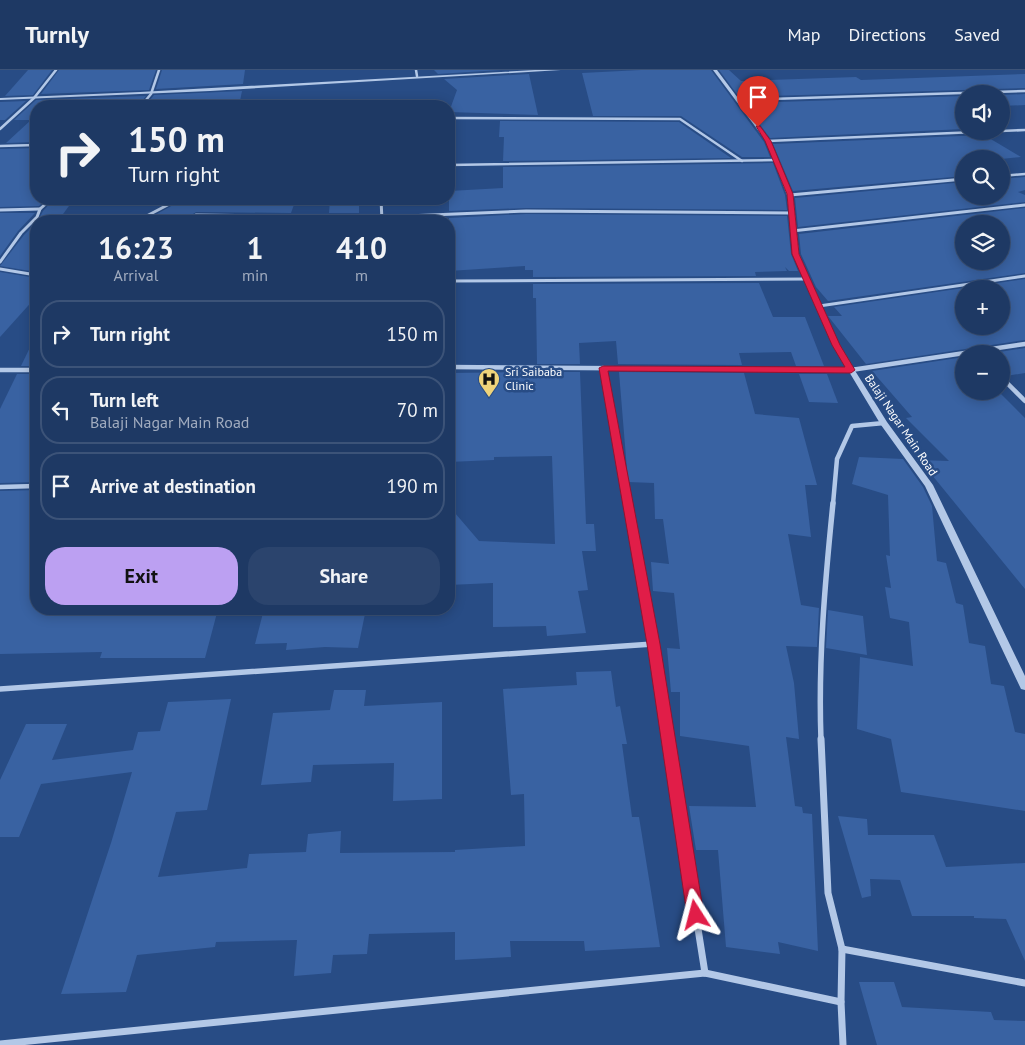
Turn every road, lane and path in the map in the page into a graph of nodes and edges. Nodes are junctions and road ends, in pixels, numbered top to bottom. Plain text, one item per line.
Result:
1 (56, 70) edge
2 (159, 70) edge
3 (416, 70) edge
4 (559, 70) edge
5 (715, 70) edge
6 (416, 76) junction
7 (1025, 91) edge
8 (151, 94) junction
9 (34, 98) junction
10 (0, 99) edge
11 (146, 100) edge
12 (737, 100) junction
13 (30, 102) edge
14 (455, 118) edge
15 (0, 129) edge
16 (1025, 130) edge
17 (1010, 131) edge
18 (955, 133) edge
19 (768, 141) junction
20 (0, 146) edge
21 (30, 146) edge
22 (776, 160) junction
23 (742, 161) junction
24 (455, 165) edge
25 (1010, 176) edge
26 (1025, 176) edge
27 (955, 181) edge
28 (790, 194) junction
29 (44, 205) edge
30 (168, 205) edge
31 (1025, 205) edge
32 (40, 209) junction
33 (0, 210) edge
34 (791, 213) junction
35 (38, 215) edge
36 (148, 215) edge
37 (454, 215) edge
38 (30, 224) edge
39 (792, 231) junction
40 (0, 262) edge
41 (0, 268) edge
42 (30, 274) edge
43 (1025, 276) edge
44 (807, 279) junction
45 (455, 281) edge
46 (819, 306) junction
47 (1025, 344) edge
48 (1010, 347) edge
49 (955, 356) edge
50 (455, 367) edge
51 (603, 368) junction
52 (0, 370) edge
53 (30, 370) edge
54 (851, 370) junction
55 (1010, 386) edge
56 (1025, 401) edge
57 (884, 423) junction
58 (30, 486) edge
59 (0, 487) edge
60 (653, 644) junction
61 (1025, 686) edge
62 (0, 689) edge
63 (842, 949) junction
64 (705, 973) junction
65 (1025, 983) edge
66 (841, 1002) junction
67 (0, 1044) edge
68 (843, 1045) edge

1 - 9 street
2 - 8 street
3 - 6 street
4 - 6 street
5 - 12 street, Balaji Nagar Main Road
6 - 8 street
7 - 12 street
8 - 9 street
8 - 11 street
9 - 10 street
12 - 19 street, Balaji Nagar Main Road
13 - 15 street
14 - 23 street
16 - 17 street
18 - 19 street
19 - 22 street, Balaji Nagar Main Road
20 - 21 street
22 - 23 street
22 - 28 street, Balaji Nagar Main Road
23 - 24 street
25 - 26 street
27 - 28 street
28 - 34 street, Balaji Nagar Main Road
29 - 32 street
30 - 36 street
31 - 39 street
32 - 33 street
32 - 35 street
34 - 37 street
34 - 39 street, Balaji Nagar Main Road
38 - 40 street
39 - 44 street, Balaji Nagar Main Road
41 - 42 street
43 - 46 street
44 - 45 street
44 - 46 street, Balaji Nagar Main Road
46 - 54 street, Balaji Nagar Main Road
47 - 48 street
49 - 54 street
50 - 51 street
51 - 54 street
51 - 60 street
52 - 53 street
54 - 57 street, Balaji Nagar Main Road
55 - 56 street
57 - 61 street, Balaji Nagar Main Road
57 - 63 street
58 - 59 street
60 - 62 street
60 - 64 street
63 - 65 street
63 - 66 street
64 - 66 street
64 - 67 street
66 - 68 street

